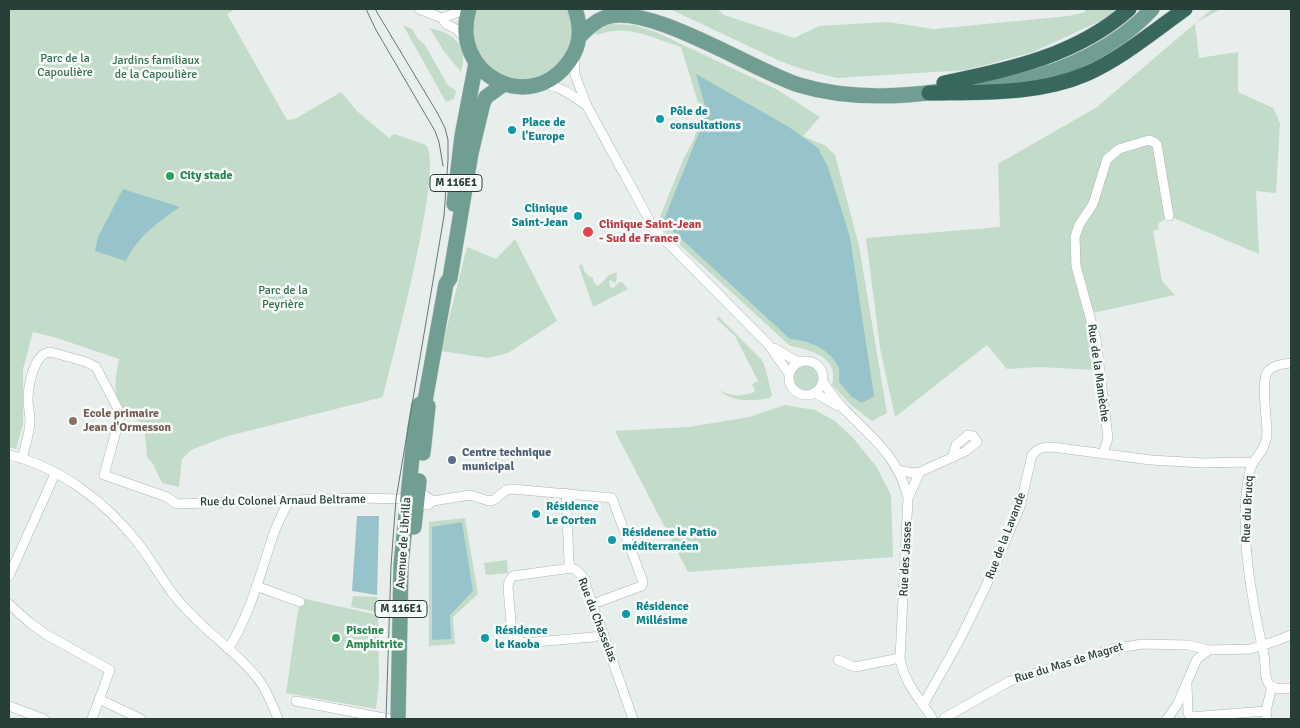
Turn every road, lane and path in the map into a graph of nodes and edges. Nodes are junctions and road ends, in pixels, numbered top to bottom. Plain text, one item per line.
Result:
1 (419, 9) edge
2 (468, 9) edge
3 (575, 9) edge
4 (637, 9) edge
5 (1128, 9) edge
6 (1145, 9) edge
7 (1152, 9) edge
8 (1185, 9) edge
9 (442, 18) junction
10 (579, 37) junction
11 (466, 39) junction
12 (574, 54) junction
13 (476, 63) junction
14 (541, 83) junction
15 (944, 83) junction
16 (504, 84) junction
17 (929, 93) junction
18 (587, 106) junction
19 (468, 138) junction
20 (1169, 216) dead end
21 (768, 344) junction
22 (798, 362) junction
23 (1291, 363) edge
24 (789, 374) junction
25 (824, 382) junction
26 (816, 393) junction
27 (424, 401) junction
28 (847, 412) junction
29 (415, 428) junction
30 (1103, 454) junction
31 (9, 455) edge
32 (952, 458) dead end
33 (22, 459) junction
34 (1252, 462) junction
35 (898, 470) junction
36 (920, 472) junction
37 (55, 474) junction
38 (566, 493) junction
39 (908, 498) junction
40 (289, 500) junction
41 (414, 500) junction
42 (572, 568) junction
43 (9, 576) edge
44 (256, 586) junction
45 (300, 602) dead end
46 (9, 604) edge
47 (593, 604) junction
48 (604, 634) junction
49 (1291, 635) edge
50 (400, 637) junction
51 (1188, 645) junction
52 (1261, 646) junction
53 (228, 649) junction
54 (1208, 650) junction
55 (900, 658) junction
56 (1197, 659) junction
57 (838, 660) dead end
58 (1187, 685) junction
59 (1272, 686) junction
60 (1291, 688) edge
61 (99, 699) junction
62 (296, 701) dead end
63 (923, 705) junction
64 (9, 706) edge
65 (1266, 715) edge
66 (1191, 718) edge
67 (44, 719) edge
68 (92, 719) edge
69 (141, 719) edge
70 (278, 719) edge
71 (391, 719) edge
72 (398, 719) edge
73 (406, 719) edge
74 (633, 719) edge
75 (931, 719) edge
76 (945, 719) edge
77 (1167, 719) edge

1 - 9 street
2 - 9 street
2 - 11 main road
3 - 10 main road
4 - 15 main road
5 - 15 highway
6 - 15 main road
7 - 17 main road
8 - 17 highway
9 - 11 street
10 - 12 main road
10 - 17 main road
11 - 13 main road
12 - 14 main road
12 - 18 street, Rue des Jasses
13 - 16 main road
13 - 19 main road, Avenue de Librilla / M 116E1
14 - 16 main road
14 - 18 street, Rue des Jasses
16 - 19 main road, Avenue de Librilla / M 116E1
18 - 21 street, Rue des Jasses
19 - 27 main road, Avenue de Librilla / M 116E1
20 - 30 street, Rue de la Mamèche
21 - 22 street, Rue des Jasses
21 - 24 street, Rue des Jasses
22 - 24 street
22 - 25 street, Rue des Jasses
23 - 34 street, Rue du Brucq
24 - 26 street, Rue des Jasses
25 - 26 street
25 - 28 street, Rue des Jasses
26 - 28 street, Rue des Jasses
27 - 29 main road, Avenue de Librilla / M 116E1
27 - 41 main road, Avenue de Librilla / M 116E1
28 - 35 street, Rue des Jasses
29 - 41 main road, Avenue de Librilla / M 116E1
29 - 41 main road, Avenue de Librilla / M 116E1
30 - 34 street, Rue de la Lavande
30 - 63 street, Rue de la Lavande
31 - 33 street
32 - 36 street
33 - 37 street
33 - 40 street, Rue du Colonel Arnaud Beltrame
34 - 52 street, Rue du Brucq
35 - 36 street
35 - 39 street, Rue des Jasses
36 - 39 street
37 - 43 street
37 - 53 street
38 - 41 street, Rue du Colonel Arnaud Beltrame
38 - 42 street, Rue du Chasselas
38 - 47 street, Rue du Colonel Arnaud Beltrame
39 - 55 street, Rue des Jasses
40 - 41 street, Rue du Colonel Arnaud Beltrame
40 - 44 street
41 - 50 main road, Avenue de Librilla / M 116E1
41 - 73 main road, Avenue de Librilla / M 116E1
42 - 47 street, Rue du Chasselas
42 - 48 street
44 - 45 street
44 - 53 street
46 - 61 street
47 - 48 street, Rue du Chasselas
48 - 74 street, Rue du Chasselas
49 - 52 street, Rue du Mas de Magret
50 - 71 main road, M 116E1
50 - 72 main road, Avenue de Librilla / M 116E1
51 - 54 street, Rue du Mas de Magret
51 - 56 street
51 - 76 street, Rue du Mas de Magret
52 - 54 street, Rue du Mas de Magret
52 - 59 street, Rue du Brucq
53 - 70 street
54 - 56 street
55 - 57 street
55 - 63 street, Rue des Jasses
56 - 58 street
58 - 66 street
58 - 77 street
59 - 60 street
59 - 65 street
61 - 68 street
61 - 69 street
62 - 71 street
63 - 75 street, Rue des Jasses
64 - 67 street
65 - 66 street
75 - 76 street, Rue des Jasses

